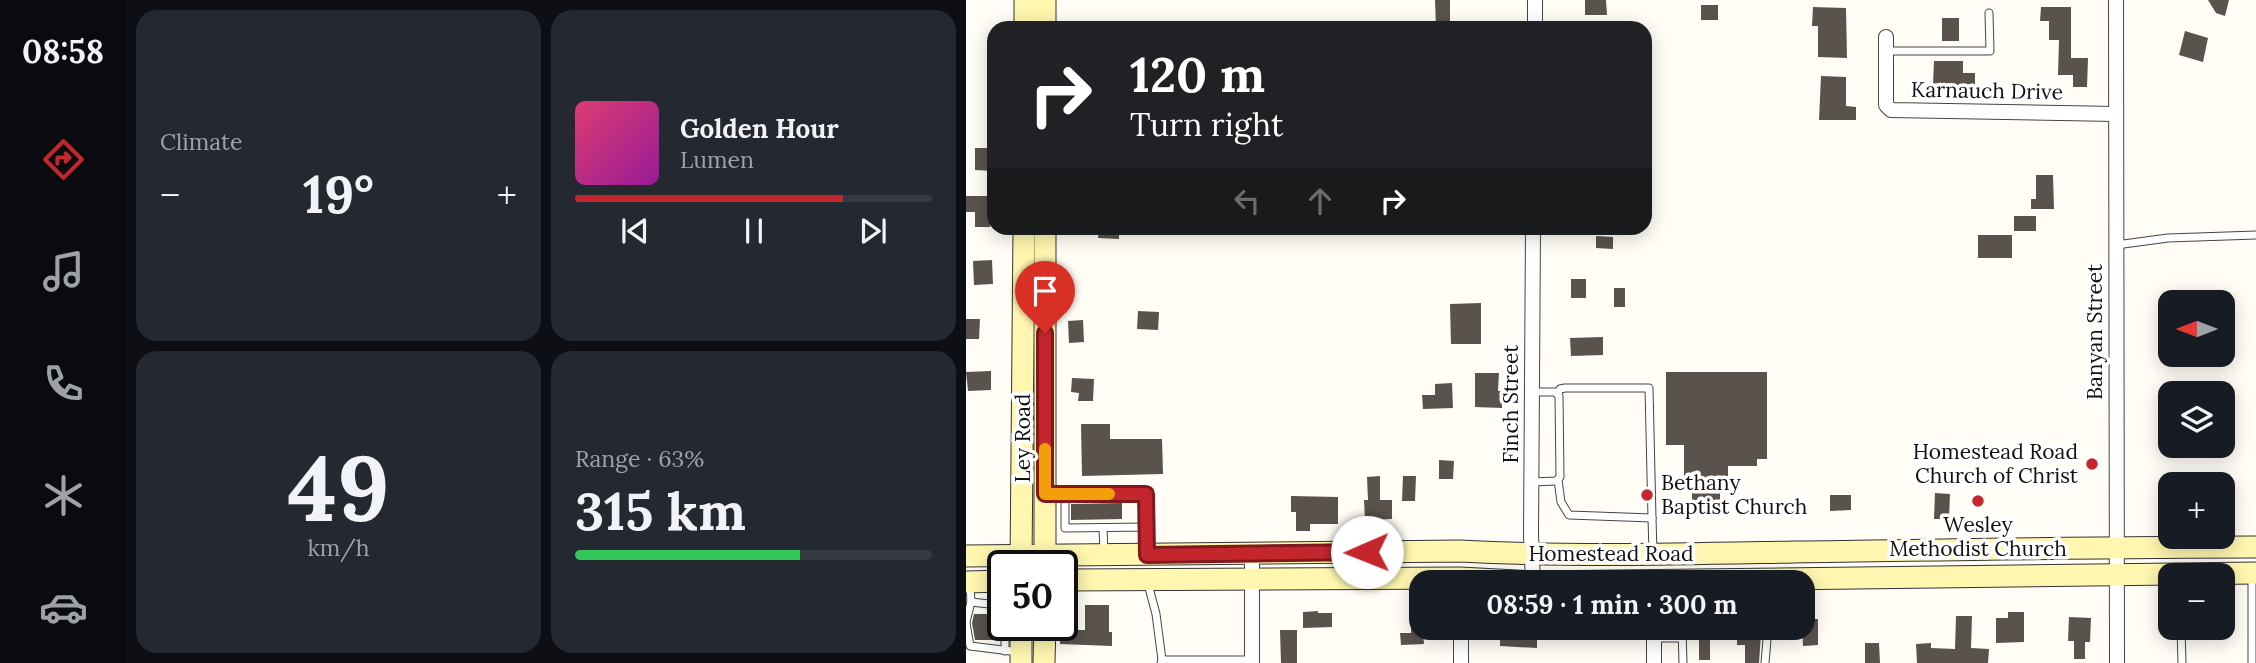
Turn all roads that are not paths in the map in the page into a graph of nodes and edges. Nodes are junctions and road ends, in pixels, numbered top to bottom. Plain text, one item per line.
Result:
1 (1025, 0) edge
2 (1045, 0) edge
3 (1535, 0) edge
4 (2116, 0) edge
5 (1989, 13) dead end
6 (1025, 21) edge
7 (1045, 21) edge
8 (1535, 21) edge
9 (1886, 44) joint
10 (2116, 114) junction
11 (1024, 235) edge
12 (1045, 235) edge
13 (1533, 235) edge
14 (2256, 235) edge
15 (2116, 245) junction
16 (1023, 304) junction
17 (1045, 306) junction
18 (1532, 392) junction
19 (1558, 393) junction
20 (1558, 480) junction
21 (1531, 482) junction
22 (1055, 494) junction
23 (1652, 518) junction
24 (1146, 527) junction
25 (1103, 528) junction
26 (2116, 547) junction
27 (2256, 547) edge
28 (1021, 550) edge
29 (1047, 550) edge
30 (1922, 550) junction
31 (1766, 553) junction
32 (1252, 554) junction
33 (1653, 554) junction
34 (1104, 555) junction
35 (1147, 555) junction
36 (1532, 555) junction
37 (966, 556) edge
38 (1078, 557) edge
39 (987, 558) edge
40 (1532, 570) edge
41 (1654, 570) edge
42 (1768, 570) edge
43 (2254, 573) edge
44 (2235, 574) edge
45 (2116, 575) junction
46 (2158, 575) edge
47 (1252, 577) junction
48 (1921, 578) junction
49 (1409, 579) edge
50 (1078, 580) edge
51 (1147, 580) junction
52 (1815, 580) edge
53 (987, 585) edge
54 (969, 589) edge
55 (987, 599) edge
56 (966, 622) edge
57 (1461, 640) edge
58 (1654, 640) edge
59 (1682, 640) edge
60 (1767, 640) edge
61 (2181, 640) edge
62 (1045, 641) edge
63 (1016, 655) edge
64 (1162, 662) edge
65 (1252, 662) edge
66 (1044, 663) edge
67 (1461, 663) edge
68 (1654, 663) edge
69 (1683, 663) edge
70 (1765, 663) edge
71 (2117, 663) edge
72 (2182, 663) edge
73 (2252, 663) edge

1 - 6 main road
2 - 7 main road
3 - 8 street
4 - 10 street, Banyan Street
5 - 9 lane
9 - 10 street, Karnauch Drive
10 - 15 street, Banyan Street
11 - 16 main road, Ley Road
12 - 17 main road, Ley Road
13 - 18 street, Finch Street
14 - 15 lane
15 - 26 street, Banyan Street
16 - 17 main road
16 - 28 main road, Ley Road
17 - 22 main road, Ley Road
18 - 19 lane
18 - 21 street, Finch Street
19 - 20 lane
19 - 23 lane
20 - 21 lane
20 - 23 lane
21 - 36 street, Finch Street
22 - 24 lane
22 - 25 lane
22 - 29 main road, Ley Road
23 - 33 lane
24 - 25 lane
24 - 35 lane
25 - 34 lane
26 - 27 main road, Homestead Road
26 - 30 main road, Homestead Road
26 - 45 street, Banyan Street
30 - 31 main road, Homestead Road
30 - 48 main road
31 - 33 main road, Homestead Road
31 - 42 main road
32 - 35 main road, Homestead Road
32 - 36 main road, Homestead Road
32 - 47 street
33 - 36 main road, Homestead Road
33 - 41 street
34 - 35 main road, Homestead Road
34 - 38 main road, Homestead Road
36 - 40 street, Finch Street
37 - 39 main road, Homestead Road
43 - 44 main road, Homestead Road
43 - 73 lane
45 - 46 main road, Homestead Road
45 - 48 main road, Homestead Road
45 - 71 street, Banyan Street
47 - 49 main road, Homestead Road
47 - 51 main road, Homestead Road
47 - 65 street
48 - 52 main road, Homestead Road
50 - 51 main road, Homestead Road
51 - 64 lane
53 - 54 main road
54 - 55 lane
54 - 56 lane
56 - 63 lane
57 - 67 street
58 - 68 street
59 - 69 lane
60 - 70 lane
61 - 72 lane
62 - 66 main road
64 - 65 lane

